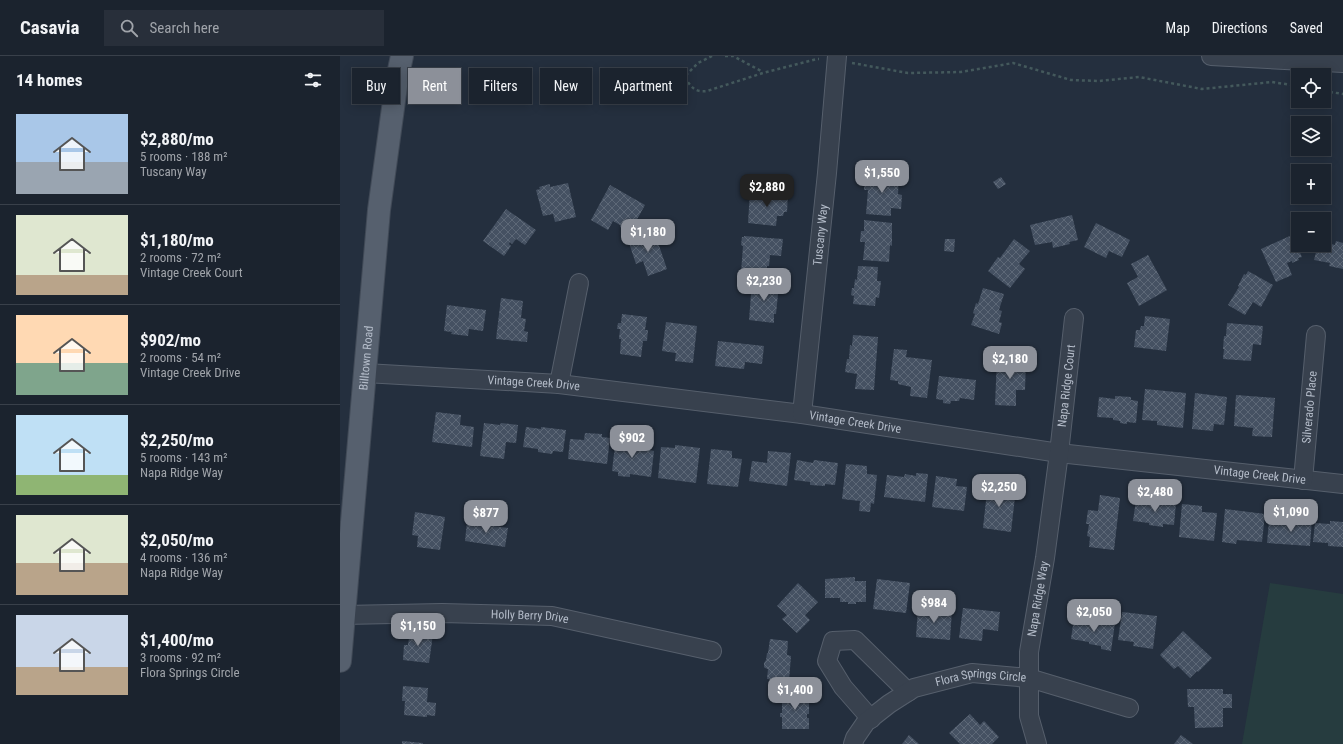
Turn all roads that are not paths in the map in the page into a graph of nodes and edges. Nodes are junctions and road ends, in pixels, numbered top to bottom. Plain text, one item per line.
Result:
1 (402, 56) edge
2 (1210, 56) edge
3 (837, 59) edge
4 (1343, 63) edge
5 (579, 283) dead end
6 (1074, 318) dead end
7 (1316, 335) dead end
8 (365, 373) junction
9 (559, 384) junction
10 (802, 414) junction
11 (1059, 453) junction
12 (1303, 480) junction
13 (1343, 484) edge
14 (344, 615) junction
15 (712, 651) dead end
16 (340, 661) edge
17 (1029, 678) junction
18 (908, 692) junction
19 (1129, 708) dead end
20 (871, 719) junction
21 (853, 744) edge
22 (1037, 744) edge

1 - 8 main road, Billtown Road
2 - 4 street
3 - 10 street, Tuscany Way
5 - 9 street
6 - 11 street, Napa Ridge Court
7 - 12 street, Silverado Place
8 - 9 street, Vintage Creek Drive
8 - 14 main road, Billtown Road
9 - 10 street, Vintage Creek Drive
10 - 11 street, Vintage Creek Drive
11 - 12 street, Vintage Creek Drive
11 - 17 street, Napa Ridge Way
12 - 13 street, Vintage Creek Drive
14 - 15 street, Holly Berry Drive
14 - 16 main road, Billtown Road
17 - 18 street, Flora Springs Circle
17 - 19 street, Flora Springs Circle
17 - 22 street, Napa Ridge Way
18 - 20 street, Flora Springs Circle
18 - 20 street
20 - 21 street, Flora Springs Circle

